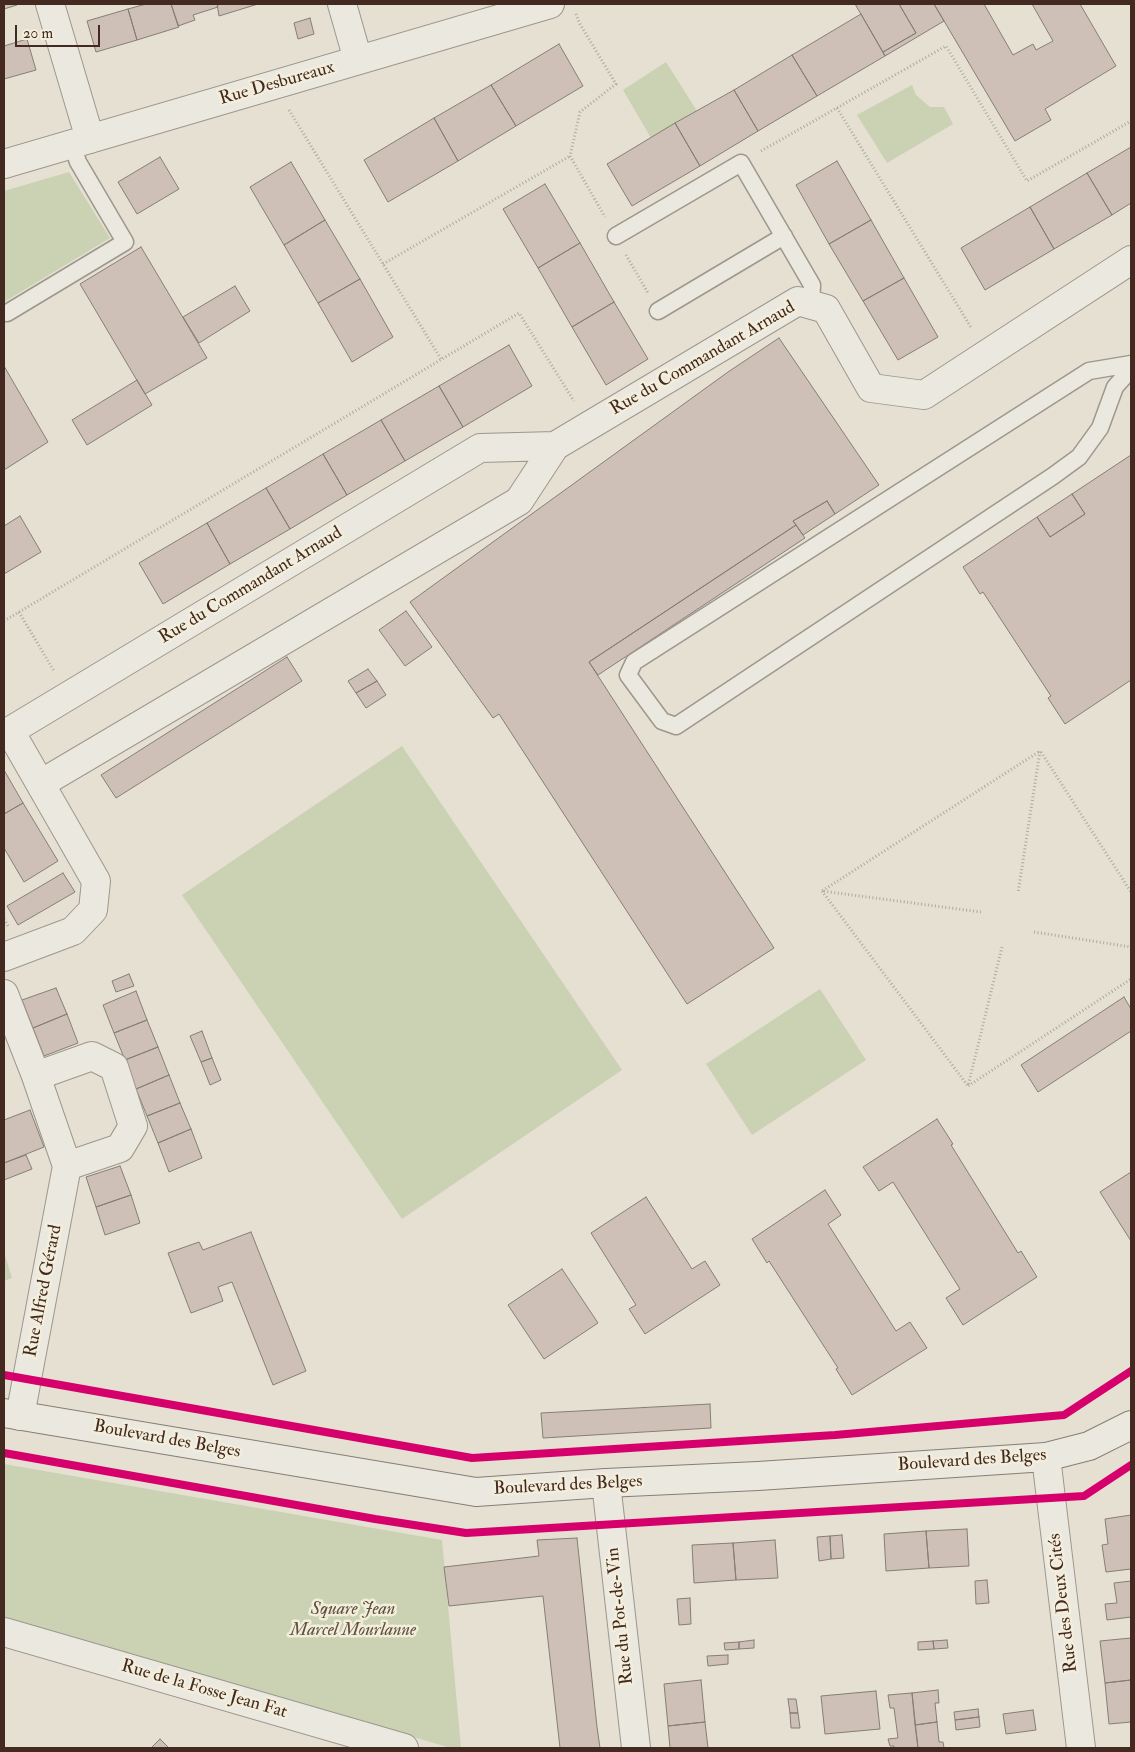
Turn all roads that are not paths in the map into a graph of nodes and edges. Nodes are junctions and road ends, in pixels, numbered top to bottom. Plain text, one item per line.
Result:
1 (50, 4) edge
2 (342, 4) edge
3 (563, 7) edge
4 (358, 60) junction
5 (81, 141) junction
6 (4, 164) edge
7 (616, 236) road end
8 (784, 236) junction
9 (1131, 260) edge
10 (811, 305) junction
11 (658, 311) road end
12 (7, 313) dead end
13 (1131, 364) edge
14 (1131, 369) edge
15 (555, 446) junction
16 (42, 783) junction
17 (4, 957) edge
18 (4, 994) edge
19 (36, 1076) junction
20 (67, 1166) junction
21 (12, 1415) edge
22 (1131, 1425) edge
23 (1046, 1457) junction
24 (606, 1483) junction
25 (4, 1632) edge
26 (404, 1748) edge
27 (636, 1748) edge
28 (1081, 1748) edge

1 - 5 street
2 - 4 street
3 - 4 street, Rue Desbureaux
4 - 5 street, Rue Desbureaux
5 - 6 street, Rue Desbureaux
5 - 12 lane
7 - 8 lane
8 - 10 lane
8 - 11 lane
9 - 10 street, Rue du Commandant Arnaud
10 - 15 street, Rue du Commandant Arnaud
13 - 14 lane
15 - 16 street, Rue du Commandant Arnaud
15 - 16 street, Rue du Commandant Arnaud
16 - 17 street, Rue du Commandant Arnaud
18 - 19 street, Rue Alfred Gérard
19 - 20 street, Rue Alfred Gérard
19 - 20 street
20 - 21 street, Rue Alfred Gérard
21 - 24 street, Boulevard des Belges
22 - 23 street, Boulevard des Belges
23 - 24 street, Boulevard des Belges
23 - 28 street, Rue des Deux Cités
24 - 27 street, Rue du Pot-de-Vin
25 - 26 street, Rue de la Fosse Jean Fat

